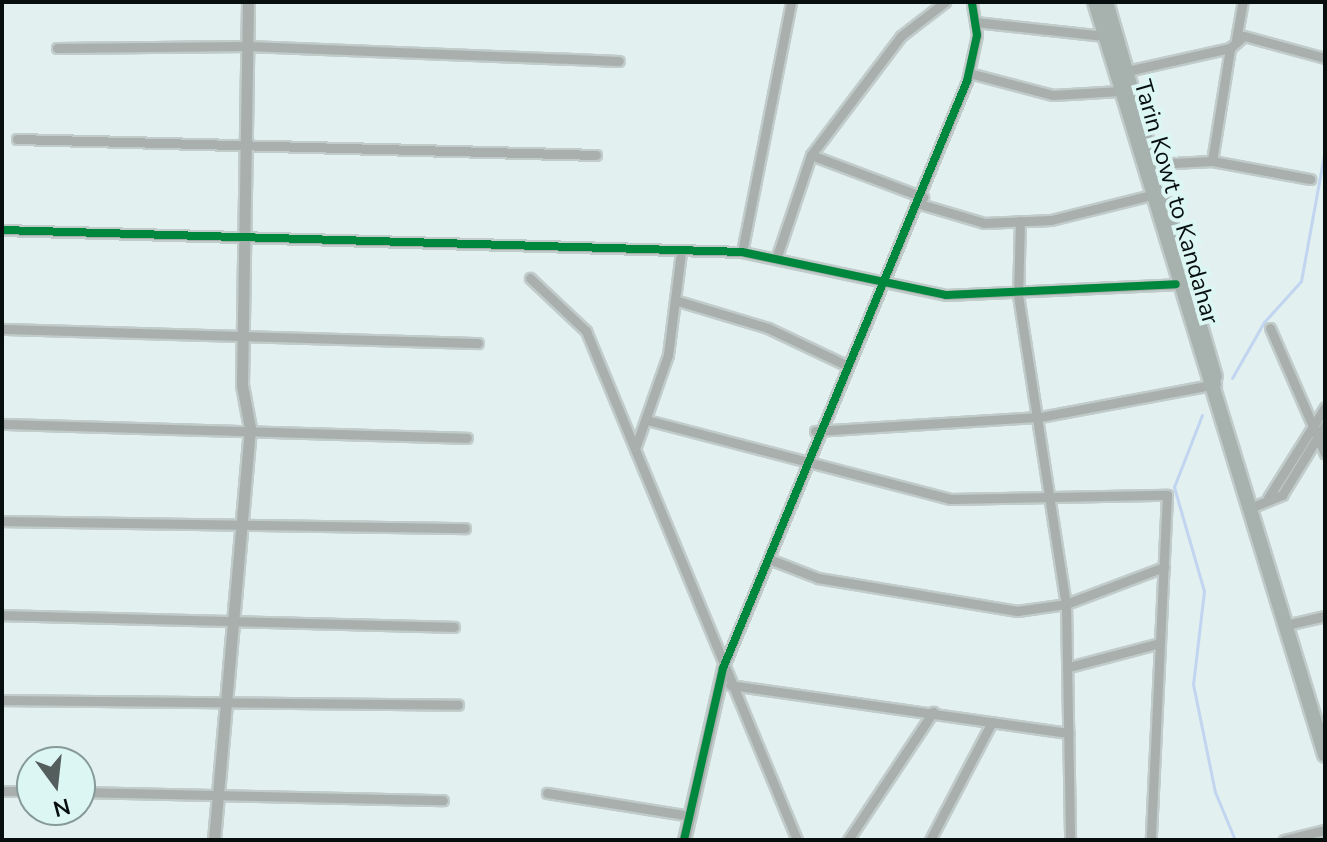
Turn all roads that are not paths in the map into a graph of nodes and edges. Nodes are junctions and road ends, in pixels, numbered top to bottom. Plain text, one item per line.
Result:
1 (248, 2) edge
2 (791, 2) edge
3 (945, 2) edge
4 (972, 2) edge
5 (1095, 2) edge
6 (1106, 2) edge
7 (1243, 2) edge
8 (975, 22) junction
9 (1104, 36) junction
10 (1233, 44) junction
11 (248, 46) junction
12 (57, 48) dead end
13 (1325, 58) edge
14 (619, 61) dead end
15 (1127, 71) junction
16 (969, 73) junction
17 (1120, 91) junction
18 (17, 139) dead end
19 (247, 145) junction
20 (596, 155) dead end
21 (811, 155) junction
22 (1212, 161) junction
23 (1154, 164) junction
24 (1310, 179) dead end
25 (1151, 195) junction
26 (922, 200) junction
27 (1020, 221) junction
28 (2, 230) edge
29 (243, 236) junction
30 (681, 252) junction
31 (742, 252) junction
32 (776, 259) junction
33 (530, 278) dead end
34 (883, 284) junction
35 (1176, 284) junction
36 (1018, 295) junction
37 (678, 301) junction
38 (1270, 328) dead end
39 (2, 329) edge
40 (243, 334) junction
41 (478, 343) dead end
42 (846, 365) junction
43 (1213, 384) junction
44 (1325, 407) edge
45 (1040, 417) junction
46 (647, 420) junction
47 (2, 424) edge
48 (250, 428) junction
49 (1320, 428) edge
50 (815, 431) junction
51 (467, 438) dead end
52 (635, 449) junction
53 (1325, 454) edge
54 (808, 460) junction
55 (1051, 494) junction
56 (1250, 508) junction
57 (2, 521) edge
58 (242, 524) junction
59 (465, 528) dead end
60 (769, 559) junction
61 (1164, 567) junction
62 (1066, 604) junction
63 (2, 615) edge
64 (1325, 616) edge
65 (234, 621) junction
66 (1286, 625) junction
67 (454, 627) dead end
68 (1160, 643) junction
69 (1069, 667) junction
70 (723, 668) junction
71 (730, 685) junction
72 (2, 700) edge
73 (228, 702) junction
74 (458, 705) dead end
75 (933, 712) junction
76 (992, 722) junction
77 (1322, 730) edge
78 (1069, 733) junction
79 (1325, 755) edge
80 (96, 792) edge
81 (547, 793) dead end
82 (220, 796) junction
83 (443, 800) dead end
84 (690, 816) junction
85 (1325, 830) edge
86 (214, 840) edge
87 (684, 840) edge
88 (797, 840) edge
89 (848, 840) edge
90 (930, 840) edge
91 (1070, 840) edge
92 (1151, 840) edge
93 (1284, 840) edge

1 - 11 street
2 - 31 street
3 - 21 street
4 - 8 street
5 - 9 main road, Tarin Kowt to Kandahar
6 - 15 main road, Tarin Kowt to Kandahar
7 - 10 street
8 - 9 street
8 - 16 street
9 - 17 main road, Tarin Kowt to Kandahar
10 - 13 street
10 - 15 street
10 - 22 street
11 - 12 street
11 - 14 street
11 - 19 street
15 - 23 main road, Tarin Kowt to Kandahar
16 - 17 street
16 - 26 street
17 - 25 main road, Tarin Kowt to Kandahar
18 - 19 street
19 - 20 street
19 - 29 street
21 - 26 street
21 - 32 street
22 - 23 street
22 - 24 street
23 - 43 main road, Tarin Kowt to Kandahar
25 - 27 street
25 - 35 main road, Tarin Kowt to Kandahar
26 - 27 street
26 - 34 street
27 - 36 street
28 - 29 street
29 - 30 street
29 - 40 street
30 - 31 street
30 - 37 street
31 - 32 street
32 - 34 street
33 - 52 street
34 - 36 street
34 - 42 street
35 - 36 street
35 - 43 main road, Tarin Kowt to Kandahar
36 - 45 street
37 - 42 street
37 - 46 street
38 - 49 street
39 - 40 street
40 - 41 street
40 - 48 street
42 - 50 street
43 - 45 street
43 - 56 main road, Tarin Kowt to Kandahar
44 - 49 street
45 - 50 street
45 - 55 street
46 - 52 street
46 - 54 street
47 - 48 street
48 - 51 street
48 - 58 street
49 - 53 street
49 - 56 street
50 - 54 street
52 - 70 street
54 - 55 street
54 - 60 street
55 - 61 street
55 - 62 street
56 - 66 main road, Tarin Kowt to Kandahar
57 - 58 street
58 - 59 street
58 - 65 street
60 - 62 street
60 - 70 street
61 - 62 street
61 - 68 street
62 - 69 street
63 - 65 street
64 - 66 street
65 - 67 street
65 - 73 street
66 - 77 main road, Tarin Kowt to Kandahar
68 - 69 street
68 - 92 street
69 - 78 street
70 - 71 street
70 - 84 street
71 - 75 street
71 - 88 street
72 - 73 street
73 - 74 street
73 - 82 street
75 - 76 street
75 - 89 street
76 - 78 street
76 - 90 street
77 - 79 main road, Tarin Kowt to Kandahar
78 - 91 street
80 - 82 street
81 - 84 street
82 - 83 street
82 - 86 street
84 - 87 street
85 - 93 street

